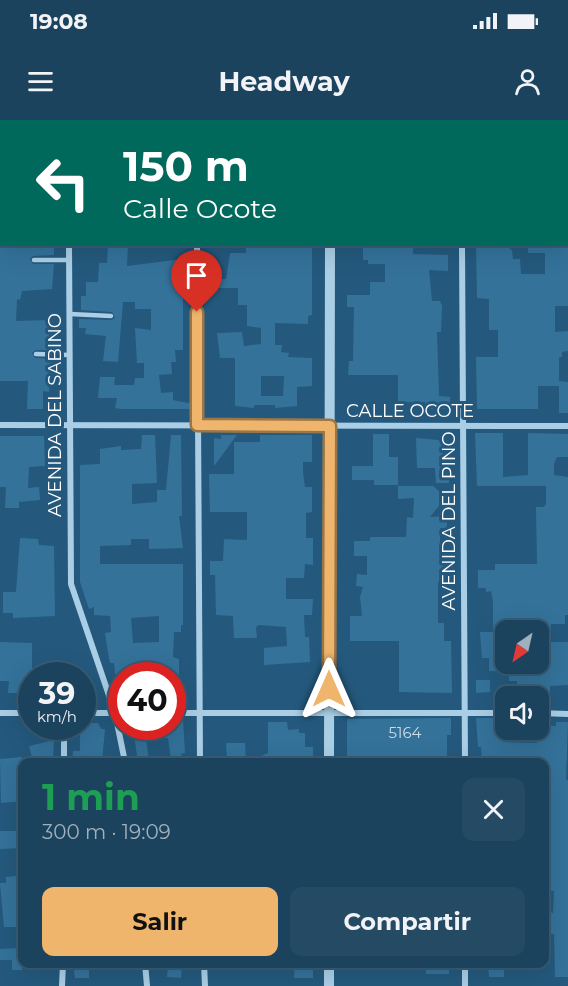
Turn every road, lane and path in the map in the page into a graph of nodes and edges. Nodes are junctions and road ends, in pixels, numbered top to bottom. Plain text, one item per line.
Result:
1 (69, 246) edge
2 (197, 246) edge
3 (330, 246) edge
4 (462, 246) edge
5 (34, 260) dead end
6 (69, 260) junction
7 (70, 314) junction
8 (111, 316) dead end
9 (36, 354) dead end
10 (70, 355) junction
11 (70, 424) junction
12 (0, 425) edge
13 (197, 425) junction
14 (463, 425) junction
15 (330, 426) junction
16 (568, 426) edge
17 (108, 686) edge
18 (0, 712) edge
19 (18, 712) edge
20 (186, 713) edge
21 (199, 713) junction
22 (329, 713) junction
23 (465, 713) junction
24 (495, 713) edge
25 (549, 713) edge
26 (568, 714) edge
27 (64, 740) edge
28 (121, 740) edge
29 (64, 758) edge
30 (124, 758) edge
31 (200, 758) edge
32 (329, 758) edge
33 (465, 758) edge
34 (63, 968) edge
35 (145, 968) edge
36 (204, 968) edge
37 (329, 968) edge
38 (465, 968) edge
39 (62, 986) edge
40 (147, 986) edge
41 (205, 986) edge
42 (329, 986) edge
43 (465, 986) edge

1 - 6 street, AVENIDA DEL SABINO
2 - 13 street
3 - 15 street
4 - 14 street, AVENIDA DEL PINO
5 - 6 lane
6 - 7 street, AVENIDA DEL SABINO
7 - 8 lane
7 - 10 street, AVENIDA DEL SABINO
9 - 10 lane
10 - 11 street, AVENIDA DEL SABINO
11 - 12 street, CALLE OCOTE
11 - 13 street, CALLE OCOTE
11 - 17 street, AVENIDA DEL SABINO
13 - 15 street, CALLE OCOTE
13 - 21 street
14 - 15 street, CALLE OCOTE
14 - 16 street, CALLE OCOTE
14 - 23 street, AVENIDA DEL PINO
15 - 22 street
18 - 19 street
20 - 21 street
21 - 22 street
21 - 31 street
22 - 23 street
22 - 32 street
23 - 24 street
23 - 33 street, AVENIDA DEL PINO
25 - 26 street
27 - 29 street
28 - 30 street, AVENIDA DEL SABINO
34 - 39 street
35 - 40 street
36 - 41 street
37 - 42 street
38 - 43 street

